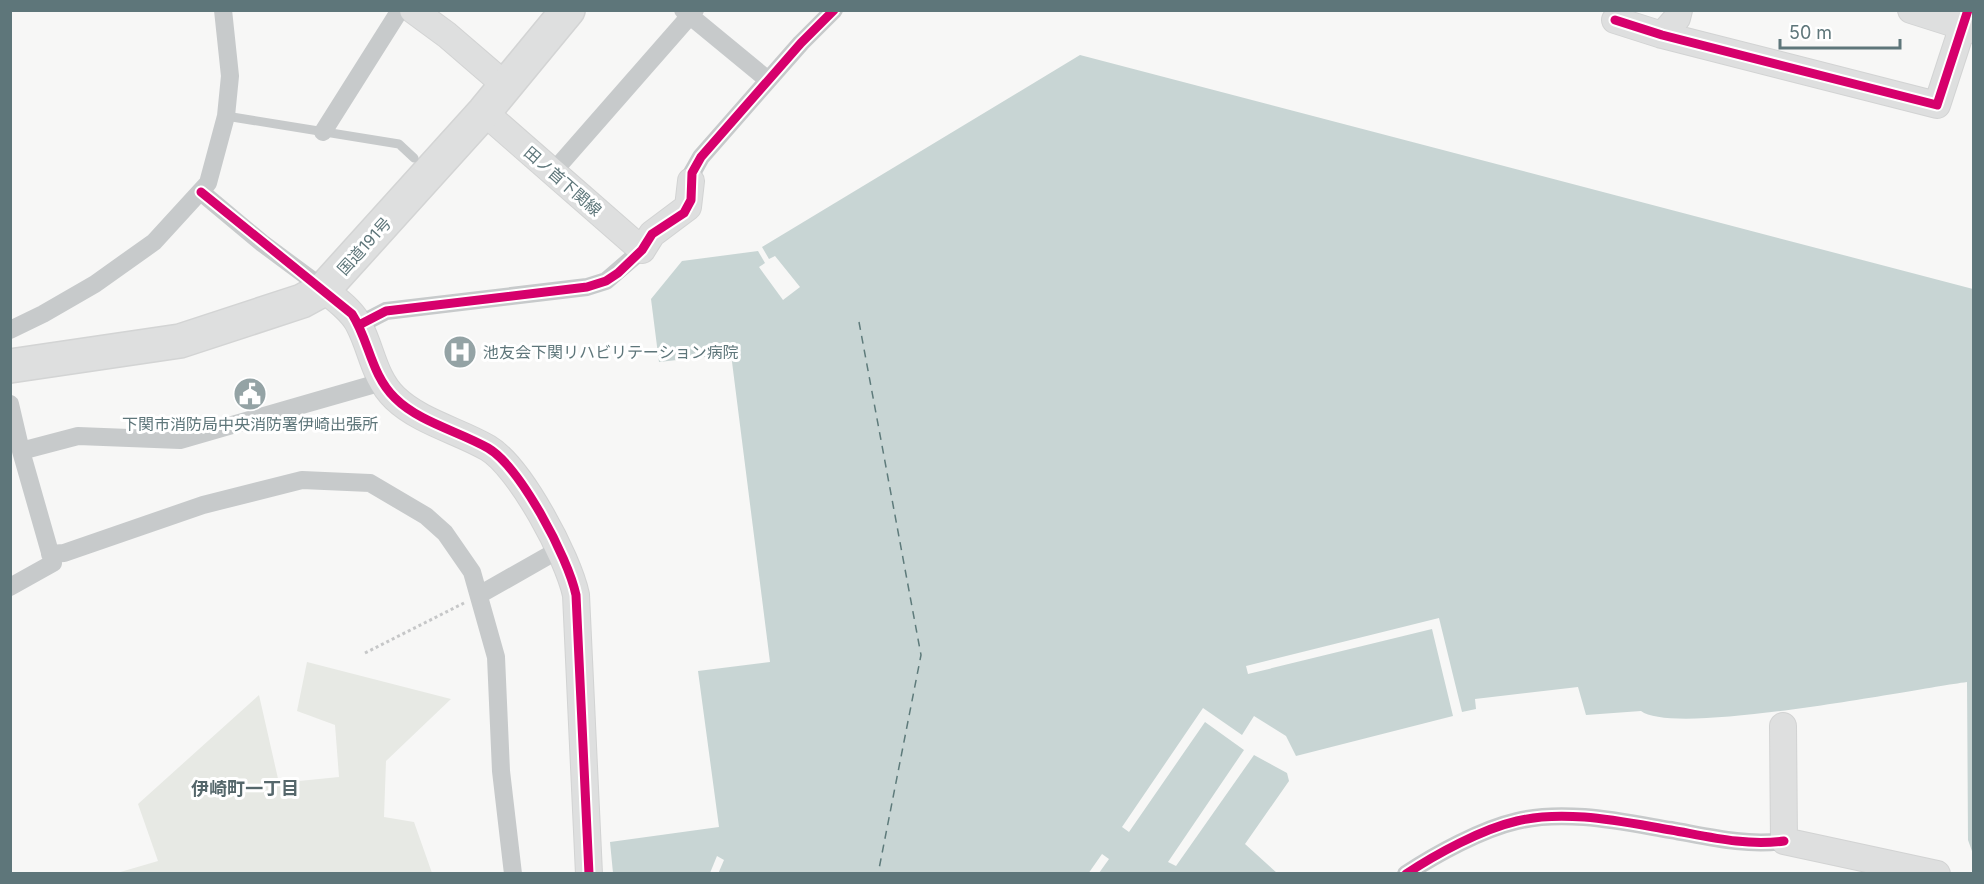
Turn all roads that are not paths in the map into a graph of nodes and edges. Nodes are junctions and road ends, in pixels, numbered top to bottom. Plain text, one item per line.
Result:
1 (223, 10) edge
2 (400, 10) edge
3 (413, 10) edge
4 (568, 10) edge
5 (834, 10) edge
6 (1679, 10) edge
7 (1911, 10) edge
8 (689, 12) edge
9 (1616, 20) dead end
10 (1968, 22) edge
11 (1661, 23) edge
12 (768, 80) junction
13 (505, 85) junction
14 (484, 112) junction
15 (226, 116) junction
16 (323, 132) junction
17 (414, 158) dead end
18 (553, 172) junction
19 (691, 181) joint
20 (201, 192) junction
21 (642, 250) junction
22 (324, 289) junction
23 (359, 325) junction
24 (10, 330) edge
25 (10, 366) edge
26 (382, 382) junction
27 (10, 404) edge
28 (17, 450) edge
29 (560, 549) junction
30 (50, 554) junction
31 (10, 587) edge
32 (479, 596) junction
33 (1783, 726) dead end
34 (1784, 841) junction
35 (513, 873) edge
36 (589, 873) edge
37 (1406, 873) edge
38 (1937, 873) edge

1 - 15 street
2 - 16 street
3 - 13 street
4 - 13 highway, 国道191号
5 - 12 street
6 - 11 street
7 - 10 street
8 - 12 street
8 - 18 street
9 - 11 street
10 - 11 street
12 - 19 street
13 - 14 highway, 国道191号
14 - 18 street, 田ノ首下関線
14 - 22 highway, 国道191号
15 - 16 lane
15 - 20 street
16 - 17 lane
18 - 21 street, 田ノ首下関線
19 - 21 street
20 - 22 street
20 - 24 street
21 - 23 street
22 - 23 street
22 - 25 highway, 国道191号
23 - 26 street
26 - 28 street
26 - 29 street
27 - 28 street
28 - 30 street
29 - 32 street
29 - 36 street
30 - 31 street
30 - 32 street
32 - 35 street
33 - 34 street
34 - 37 street
34 - 38 street

